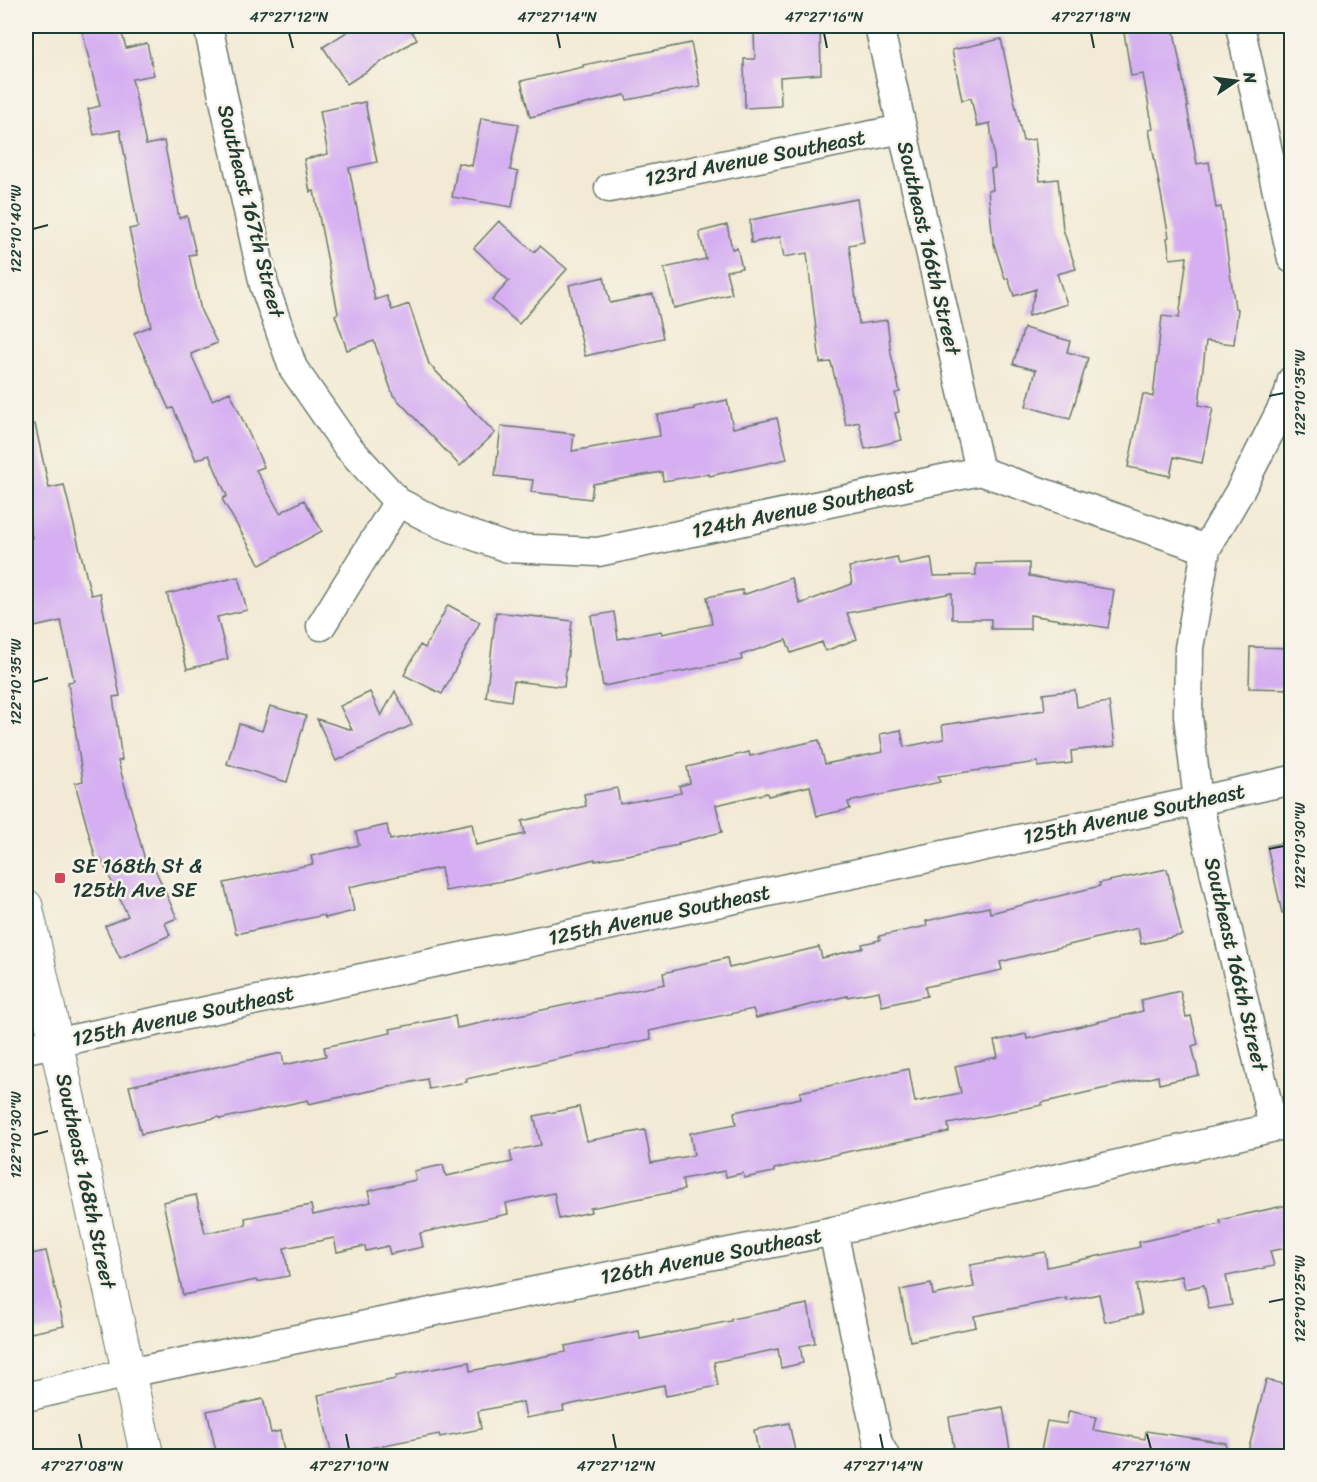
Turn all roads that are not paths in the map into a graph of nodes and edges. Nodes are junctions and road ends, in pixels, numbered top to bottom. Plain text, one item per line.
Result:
1 (208, 26) edge
2 (879, 26) edge
3 (1240, 26) edge
4 (902, 129) junction
5 (609, 188) dead end
6 (1292, 259) edge
7 (1292, 380) edge
8 (980, 471) junction
9 (398, 502) junction
10 (1206, 549) junction
11 (321, 626) dead end
12 (1292, 780) edge
13 (1198, 801) junction
14 (26, 906) edge
15 (57, 1043) junction
16 (26, 1049) edge
17 (1282, 1125) edge
18 (833, 1231) junction
19 (128, 1373) junction
20 (26, 1397) edge
21 (147, 1456) edge
22 (885, 1456) edge

1 - 9 street, Southeast 167th Street
2 - 4 street, Southeast 166th Street
3 - 6 street
4 - 5 street, 123rd Avenue Southeast
4 - 8 street, Southeast 166th Street
7 - 10 street
8 - 9 street, 124th Avenue Southeast
8 - 10 street
9 - 11 street
10 - 13 street, Southeast 166th Street
12 - 13 street, 125th Avenue Southeast
13 - 15 street, 125th Avenue Southeast
13 - 17 street, Southeast 166th Street
14 - 15 street, Southeast 168th Street
15 - 16 street, 125th Avenue Southeast
15 - 19 street, Southeast 168th Street
17 - 18 street, 126th Avenue Southeast
18 - 19 street, 126th Avenue Southeast
18 - 22 street
19 - 20 street, 126th Avenue Southeast
19 - 21 street, Southeast 168th Street

